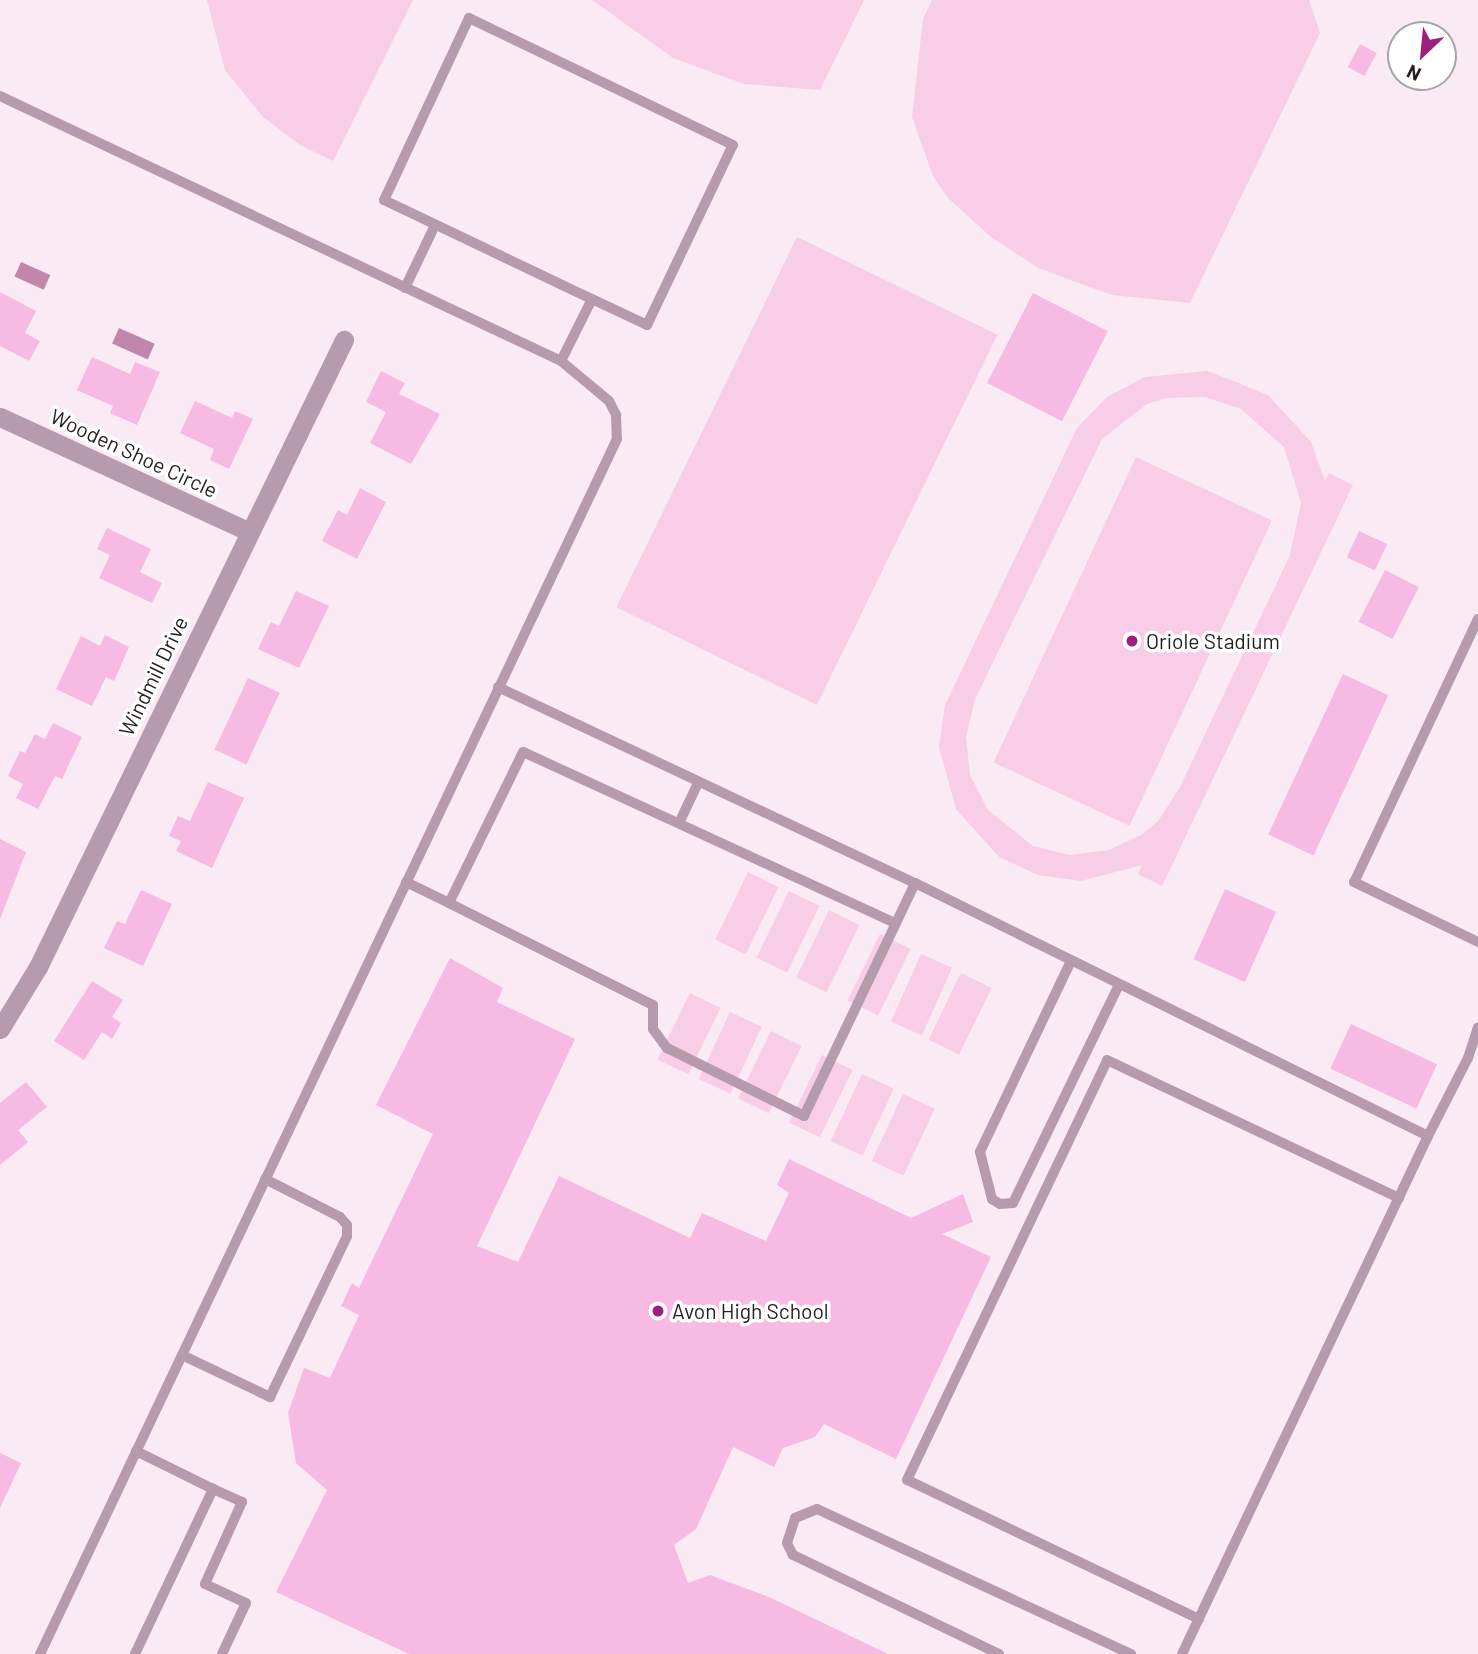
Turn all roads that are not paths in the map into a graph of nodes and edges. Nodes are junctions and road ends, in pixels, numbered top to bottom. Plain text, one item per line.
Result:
1 (0, 96) edge
2 (435, 225) junction
3 (405, 288) junction
4 (593, 299) junction
5 (344, 340) dead end
6 (561, 361) junction
7 (0, 417) edge
8 (248, 531) junction
9 (1478, 619) edge
10 (498, 687) junction
11 (698, 783) junction
12 (681, 821) junction
13 (406, 882) junction
14 (915, 883) junction
15 (449, 903) junction
16 (895, 923) junction
17 (1478, 942) edge
18 (1070, 963) junction
19 (1118, 987) junction
20 (1478, 1028) edge
21 (0, 1029) edge
22 (1428, 1136) junction
23 (265, 1180) junction
24 (1399, 1199) junction
25 (182, 1355) junction
26 (136, 1451) junction
27 (213, 1489) junction
28 (1199, 1619) junction
29 (40, 1654) edge
30 (135, 1654) edge
31 (222, 1654) edge
32 (999, 1654) edge
33 (1131, 1654) edge
34 (1182, 1654) edge

1 - 3 lane
2 - 3 lane
2 - 4 lane
2 - 4 lane
3 - 6 lane
4 - 6 lane
5 - 8 street, Windmill Drive
6 - 10 lane
7 - 8 street, Wooden Shoe Circle
8 - 21 street, Windmill Drive
9 - 17 lane
10 - 11 lane
10 - 13 lane
11 - 12 lane
11 - 14 lane
12 - 15 lane
12 - 16 lane
13 - 15 lane
13 - 23 lane
14 - 16 lane
14 - 18 lane
15 - 16 lane
18 - 19 lane
18 - 19 lane
19 - 22 lane
20 - 22 lane
22 - 24 lane
23 - 25 lane
23 - 25 lane
24 - 28 lane
24 - 28 lane
25 - 26 lane
26 - 27 lane
26 - 29 lane
27 - 30 lane
27 - 31 lane
28 - 34 lane
32 - 33 lane

